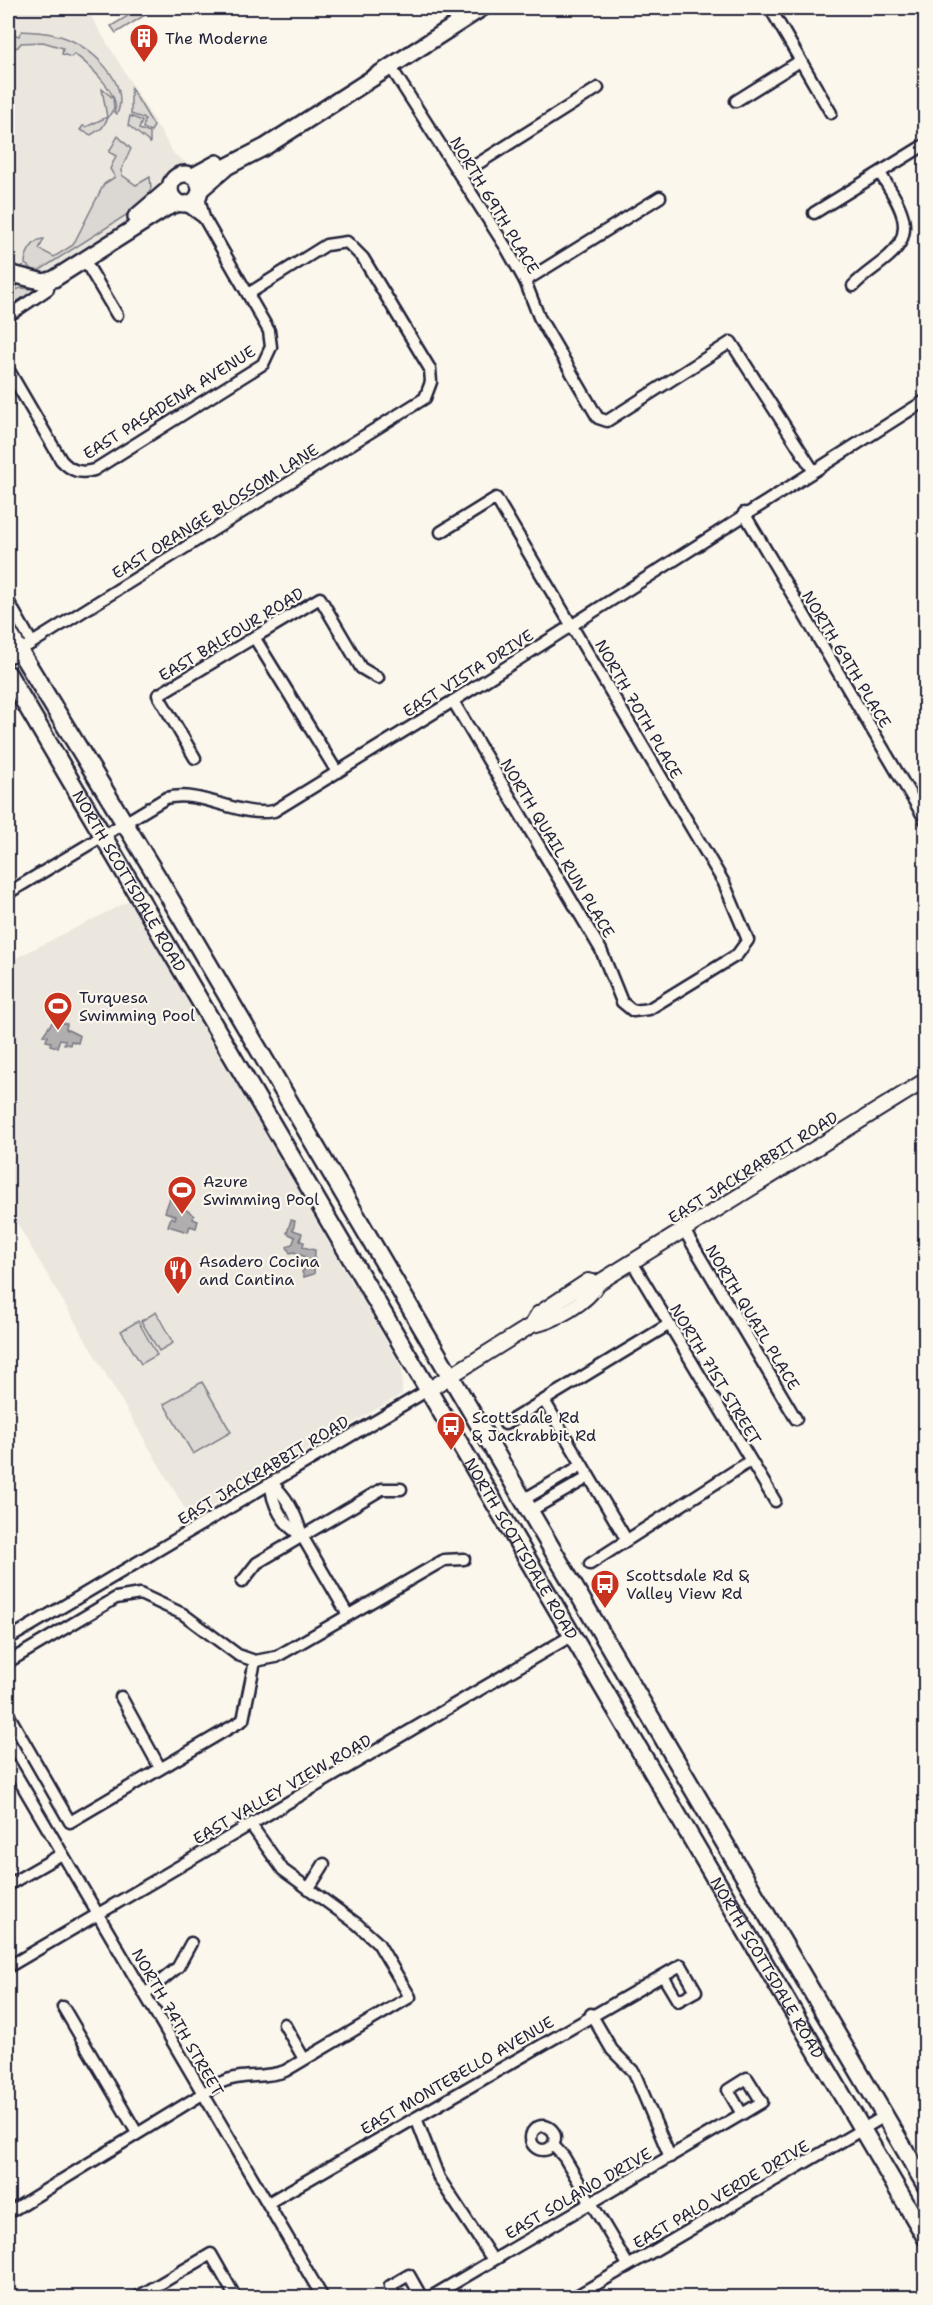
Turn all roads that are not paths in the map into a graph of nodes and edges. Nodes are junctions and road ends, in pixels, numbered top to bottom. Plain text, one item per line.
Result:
1 (449, 8) edge
2 (482, 8) edge
3 (770, 8) edge
4 (458, 23) junction
5 (800, 61) junction
6 (390, 66) junction
7 (598, 88) dead end
8 (735, 101) dead end
9 (831, 113) dead end
10 (926, 144) edge
11 (880, 173) junction
12 (460, 175) junction
13 (170, 188) junction
14 (191, 194) junction
15 (660, 197) dead end
16 (814, 213) dead end
17 (141, 220) junction
18 (85, 261) junction
19 (42, 280) junction
20 (525, 281) junction
21 (8, 283) edge
22 (853, 286) dead end
23 (248, 294) junction
24 (117, 315) dead end
25 (8, 316) edge
26 (8, 369) edge
27 (926, 400) edge
28 (813, 470) junction
29 (744, 513) junction
30 (441, 532) dead end
31 (8, 601) edge
32 (572, 625) junction
33 (8, 632) edge
34 (254, 637) junction
35 (19, 650) edge
36 (8, 674) edge
37 (378, 678) dead end
38 (453, 700) junction
39 (195, 758) dead end
40 (337, 772) junction
41 (926, 821) edge
42 (123, 822) junction
43 (102, 836) junction
44 (8, 893) edge
45 (633, 1011) joint
46 (924, 1086) edge
47 (300, 1121) junction
48 (276, 1132) junction
49 (336, 1180) junction
50 (312, 1194) junction
51 (684, 1230) junction
52 (632, 1262) junction
53 (668, 1325) junction
54 (450, 1376) junction
55 (428, 1390) junction
56 (545, 1401) junction
57 (796, 1419) dead end
58 (505, 1424) dead end
59 (750, 1461) junction
60 (582, 1465) junction
61 (589, 1477) junction
62 (271, 1483) junction
63 (401, 1489) dead end
64 (776, 1501) dead end
65 (526, 1505) junction
66 (302, 1536) junction
67 (627, 1539) junction
68 (464, 1559) dead end
69 (590, 1564) dead end
70 (242, 1582) dead end
71 (348, 1615) junction
72 (572, 1636) junction
73 (8, 1639) edge
74 (8, 1662) edge
75 (255, 1662) junction
76 (121, 1697) dead end
77 (8, 1714) edge
78 (8, 1761) edge
79 (160, 1768) junction
80 (251, 1825) junction
81 (62, 1854) junction
82 (324, 1864) dead end
83 (8, 1885) edge
84 (309, 1888) junction
85 (98, 1915) junction
86 (191, 1943) dead end
87 (8, 1967) edge
88 (663, 1976) dead end
89 (145, 1995) junction
90 (63, 2007) dead end
91 (591, 2014) junction
92 (284, 2024) dead end
93 (304, 2059) junction
94 (203, 2094) junction
95 (742, 2114) dead end
96 (885, 2116) junction
97 (416, 2118) junction
98 (861, 2130) junction
99 (137, 2133) junction
100 (553, 2145) dead end
101 (670, 2157) junction
102 (926, 2186) edge
103 (268, 2203) junction
104 (592, 2204) junction
105 (13, 2210) dead end
106 (926, 2238) edge
107 (493, 2260) junction
108 (628, 2265) junction
109 (136, 2298) edge
110 (237, 2298) edge
111 (323, 2298) edge
112 (396, 2298) edge
113 (422, 2298) edge
114 (429, 2298) edge
115 (573, 2298) edge

1 - 4 street
2 - 4 main road
3 - 5 street
4 - 6 main road
5 - 8 street
5 - 9 street
6 - 12 street, NORTH 69TH PLACE
6 - 14 main road
7 - 12 street
10 - 11 street
11 - 16 street
11 - 22 street
12 - 20 street, NORTH 69TH PLACE
13 - 14 main road
13 - 14 main road
13 - 17 main road
14 - 17 main road
14 - 23 street
15 - 20 street
17 - 18 main road
17 - 19 main road
18 - 19 main road
18 - 24 street
19 - 21 main road
19 - 25 street
20 - 28 street, NORTH 69TH PLACE
23 - 26 street, EAST PASADENA AVENUE
23 - 35 street, EAST ORANGE BLOSSOM LANE
27 - 28 street, EAST VISTA DRIVE
28 - 29 street, EAST VISTA DRIVE
29 - 32 street, EAST VISTA DRIVE
29 - 41 street, NORTH 69TH PLACE
30 - 32 street, NORTH 70TH PLACE
31 - 35 street
32 - 38 street, EAST VISTA DRIVE
32 - 45 street, NORTH 70TH PLACE
33 - 35 main road, NORTH SCOTTSDALE ROAD
34 - 37 street, EAST BALFOUR ROAD
34 - 39 street, EAST BALFOUR ROAD
34 - 40 street
35 - 42 main road, NORTH SCOTTSDALE ROAD
36 - 43 main road, NORTH SCOTTSDALE ROAD
38 - 40 street, EAST VISTA DRIVE
38 - 45 street, NORTH QUAIL RUN PLACE
40 - 42 street, EAST VISTA DRIVE
42 - 43 street, EAST VISTA DRIVE
42 - 47 main road, NORTH SCOTTSDALE ROAD
43 - 44 street, EAST VISTA DRIVE
43 - 48 main road, NORTH SCOTTSDALE ROAD
46 - 51 street, EAST JACKRABBIT ROAD
47 - 48 main road
47 - 49 main road, NORTH SCOTTSDALE ROAD
48 - 50 main road, NORTH SCOTTSDALE ROAD
49 - 50 main road
49 - 54 main road, NORTH SCOTTSDALE ROAD
50 - 55 main road, NORTH SCOTTSDALE ROAD
51 - 52 street, EAST JACKRABBIT ROAD
51 - 57 street, NORTH QUAIL PLACE
52 - 53 street, NORTH 71ST STREET
52 - 54 street, EAST JACKRABBIT ROAD
53 - 56 street
53 - 59 street, NORTH 71ST STREET
54 - 55 street, EAST JACKRABBIT ROAD
54 - 65 main road, NORTH SCOTTSDALE ROAD
55 - 62 street, EAST JACKRABBIT ROAD
55 - 72 main road, NORTH SCOTTSDALE ROAD
56 - 58 street
56 - 60 street
59 - 64 street, NORTH 71ST STREET
59 - 67 street
60 - 61 street
60 - 65 street
61 - 65 street
61 - 67 street
62 - 66 street
62 - 73 street, EAST JACKRABBIT ROAD
63 - 66 street
65 - 96 main road, NORTH SCOTTSDALE ROAD
66 - 70 street
66 - 71 street
67 - 69 street
68 - 71 street
71 - 75 street
72 - 80 street, EAST VALLEY VIEW ROAD
72 - 98 main road, NORTH SCOTTSDALE ROAD
74 - 75 street
75 - 79 street
76 - 79 street
77 - 79 street
78 - 81 street, NORTH 74TH STREET
80 - 84 street
80 - 85 street, EAST VALLEY VIEW ROAD
81 - 83 street
81 - 85 street, NORTH 74TH STREET
82 - 84 street
84 - 93 street
85 - 87 street, EAST VALLEY VIEW ROAD
85 - 89 street, NORTH 74TH STREET
86 - 89 street
88 - 91 street, EAST MONTEBELLO AVENUE
89 - 94 street, NORTH 74TH STREET
90 - 99 street
91 - 97 street, EAST MONTEBELLO AVENUE
91 - 101 street
92 - 93 street
93 - 94 street
94 - 99 street
94 - 103 street, NORTH 74TH STREET
95 - 101 street, EAST SOLANO DRIVE
96 - 98 street, EAST PALO VERDE DRIVE
96 - 102 main road, NORTH SCOTTSDALE ROAD
97 - 103 street, EAST MONTEBELLO AVENUE
97 - 107 street
98 - 106 main road, NORTH SCOTTSDALE ROAD
98 - 108 street, EAST PALO VERDE DRIVE
99 - 105 street
100 - 104 street
101 - 104 street, EAST SOLANO DRIVE
103 - 111 street, NORTH 74TH STREET
104 - 107 street, EAST SOLANO DRIVE
104 - 108 street
107 - 114 street, EAST SOLANO DRIVE
108 - 115 street, EAST PALO VERDE DRIVE
109 - 110 street
112 - 113 street

